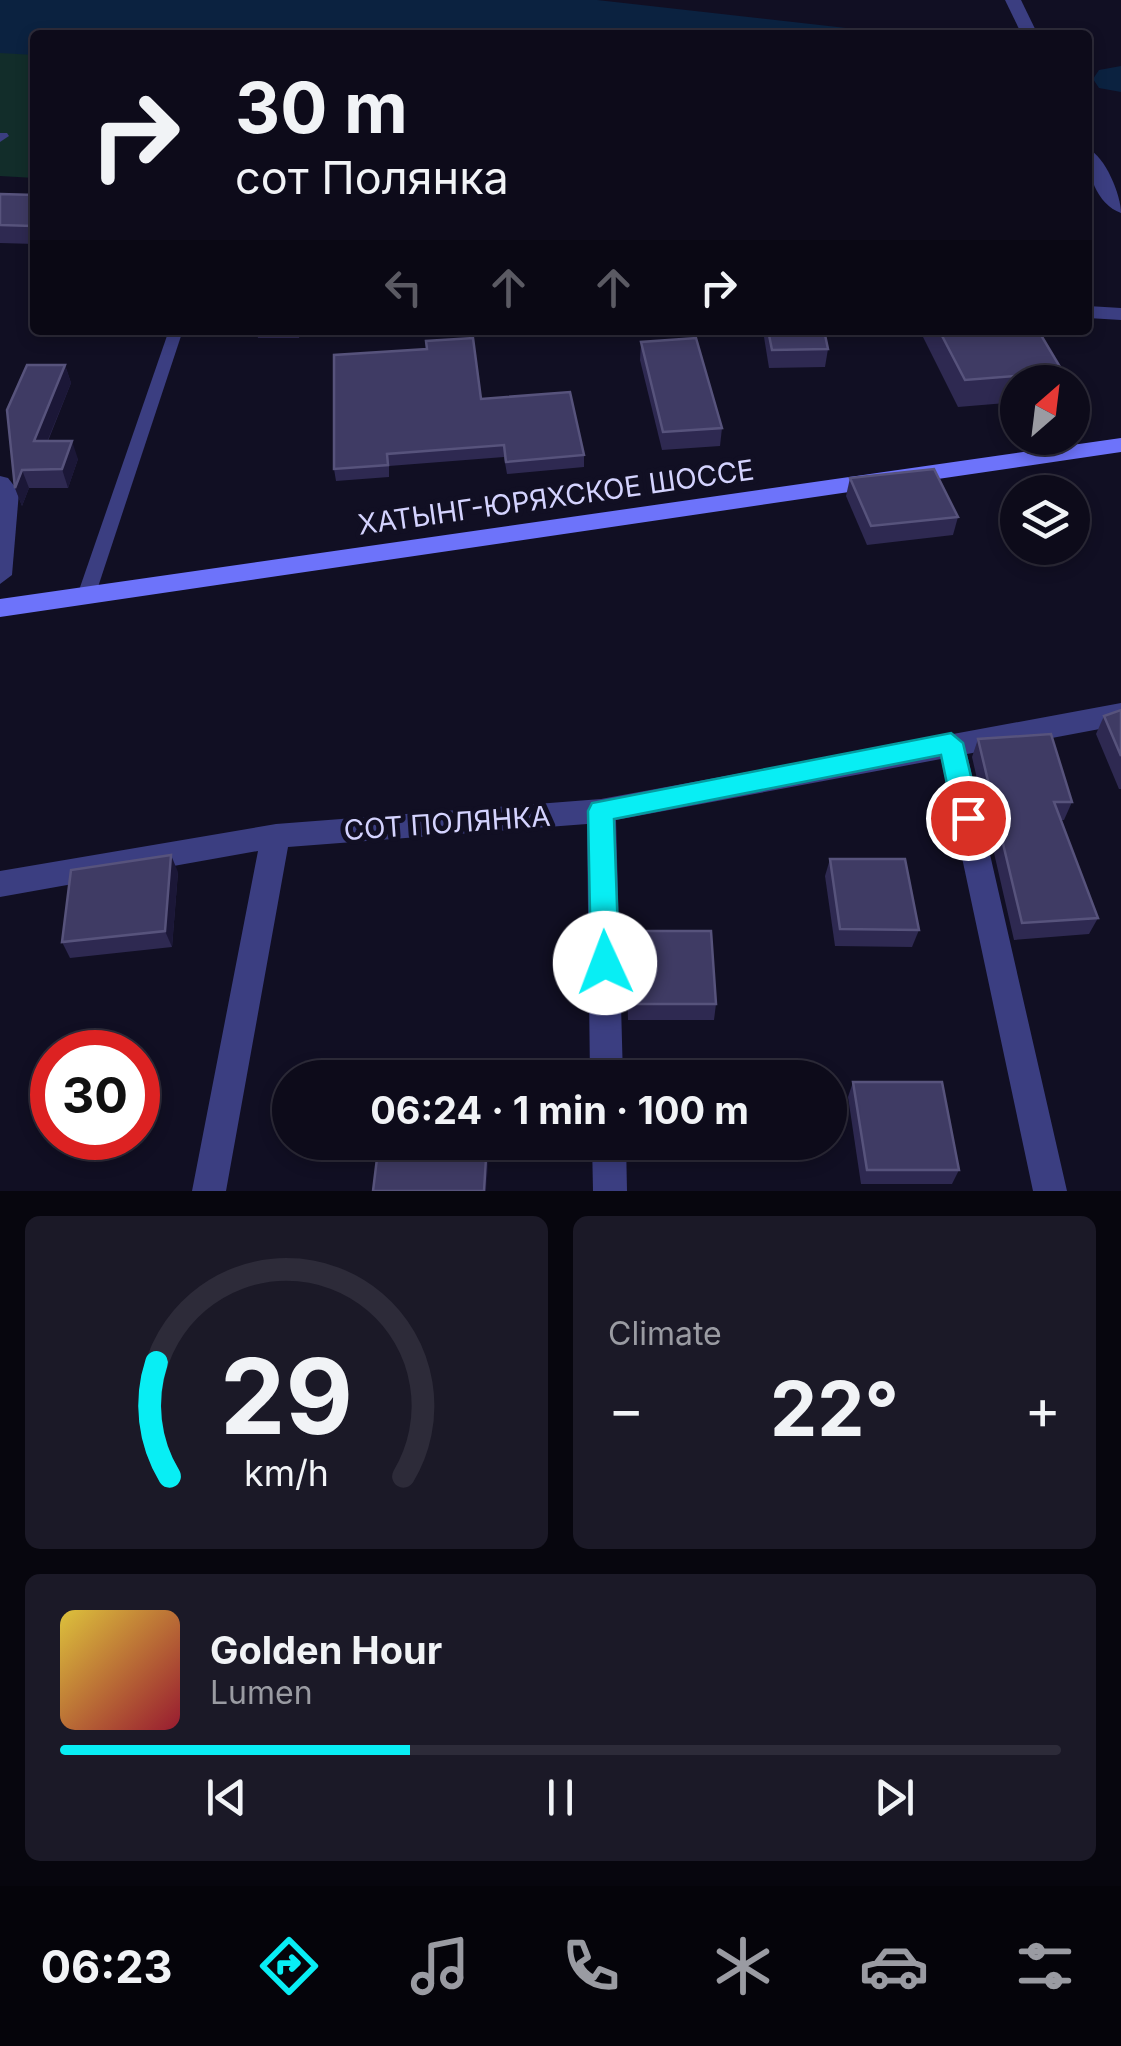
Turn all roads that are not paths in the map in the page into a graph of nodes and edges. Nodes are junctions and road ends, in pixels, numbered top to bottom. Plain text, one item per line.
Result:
1 (1013, 0) edge
2 (1028, 30) edge
3 (1092, 162) edge
4 (1121, 207) edge
5 (1092, 312) edge
6 (1121, 314) edge
7 (174, 335) edge
8 (1121, 444) edge
9 (0, 484) edge
10 (0, 575) edge
11 (86, 596) junction
12 (0, 608) edge
13 (1121, 714) edge
14 (951, 743) junction
15 (601, 811) junction
16 (276, 836) junction
17 (0, 884) edge
18 (608, 1060) edge
19 (609, 1160) edge
20 (209, 1191) edge
21 (610, 1191) edge
22 (1050, 1191) edge

1 - 2 street
3 - 4 street
5 - 6 street
7 - 11 lane
8 - 11 main road, ХАТЫНГ-ЮРЯХСКОЕ ШОССЕ
9 - 10 street
11 - 12 main road, ХАТЫНГ-ЮРЯХСКОЕ ШОССЕ
13 - 14 street, СОТ ПОЛЯНКА
14 - 15 street, СОТ ПОЛЯНКА
14 - 22 street
15 - 16 street, СОТ ПОЛЯНКА
15 - 18 street
16 - 17 street, СОТ ПОЛЯНКА
16 - 20 street
19 - 21 street

